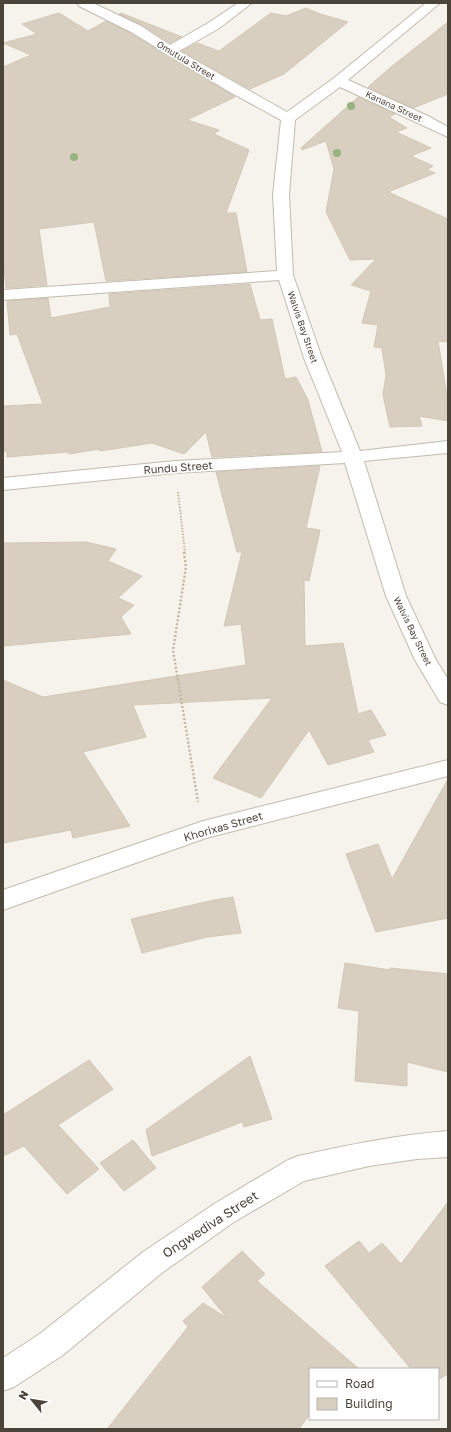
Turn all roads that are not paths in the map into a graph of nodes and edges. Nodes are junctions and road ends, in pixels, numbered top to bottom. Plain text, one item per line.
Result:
1 (82, 3) edge
2 (246, 3) edge
3 (434, 3) edge
4 (170, 51) junction
5 (339, 80) junction
6 (288, 118) junction
7 (448, 133) edge
8 (285, 275) junction
9 (3, 295) edge
10 (448, 447) edge
11 (353, 457) junction
12 (3, 484) edge
13 (448, 697) edge
14 (448, 768) edge
15 (3, 900) edge
16 (448, 1144) edge
17 (3, 1376) edge

1 - 4 street, Omutula Street
2 - 4 street
3 - 5 street
4 - 6 street, Omutula Street
5 - 6 street
5 - 7 street, Kanana Street
6 - 8 street, Walvis Bay Street
8 - 9 street
8 - 11 street, Walvis Bay Street
10 - 11 street, Rundu Street
11 - 12 street, Rundu Street
11 - 13 street, Walvis Bay Street
14 - 15 street, Khorixas Street
16 - 17 street, Ongwediva Street

